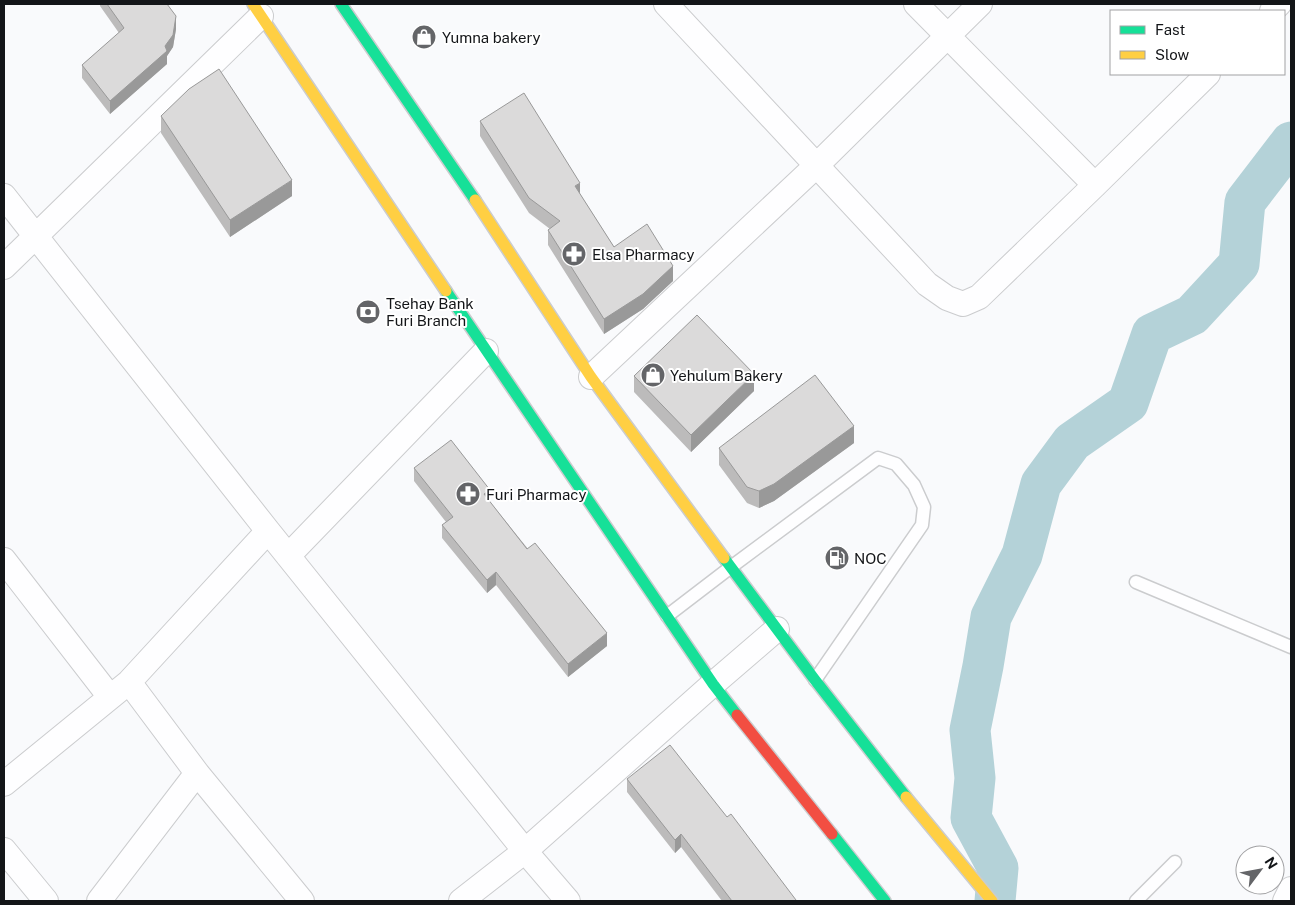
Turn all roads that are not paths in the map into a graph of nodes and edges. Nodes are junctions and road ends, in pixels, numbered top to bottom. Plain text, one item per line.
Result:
1 (342, 4) edge
2 (666, 4) edge
3 (916, 4) edge
4 (980, 4) edge
5 (257, 10) edge
6 (948, 35) junction
7 (1207, 75) edge
8 (816, 166) junction
9 (1095, 185) junction
10 (4, 196) edge
11 (35, 237) junction
12 (4, 268) edge
13 (486, 351) junction
14 (591, 377) junction
15 (268, 531) junction
16 (288, 556) junction
17 (4, 560) edge
18 (731, 567) junction
19 (1136, 582) dead end
20 (667, 616) junction
21 (777, 629) junction
22 (1291, 647) edge
23 (814, 680) junction
24 (128, 682) junction
25 (713, 684) junction
26 (110, 697) junction
27 (197, 773) junction
28 (4, 784) edge
29 (4, 850) edge
30 (525, 850) junction
31 (1175, 862) dead end
32 (1291, 889) edge
33 (46, 901) edge
34 (99, 901) edge
35 (302, 901) edge
36 (461, 901) edge
37 (568, 901) edge
38 (885, 901) edge
39 (992, 901) edge
40 (1136, 901) edge
41 (1285, 901) edge

1 - 14 main road
2 - 8 street
3 - 6 street
4 - 6 street
5 - 11 street
5 - 13 main road
6 - 8 street
6 - 9 street
7 - 9 street
8 - 9 street
8 - 14 street
10 - 11 street
11 - 12 street
11 - 15 street
13 - 16 street
13 - 20 main road
14 - 18 main road
15 - 16 street
15 - 24 street
16 - 30 street
17 - 26 street
18 - 20 lane
18 - 21 main road
18 - 23 lane
19 - 22 lane
20 - 25 main road
21 - 23 main road
21 - 25 street
23 - 39 main road
24 - 26 street
24 - 27 street
25 - 30 street
25 - 38 main road
26 - 28 street
27 - 34 street
27 - 35 street
29 - 33 street
30 - 36 street
30 - 37 street
31 - 40 lane
32 - 41 street

